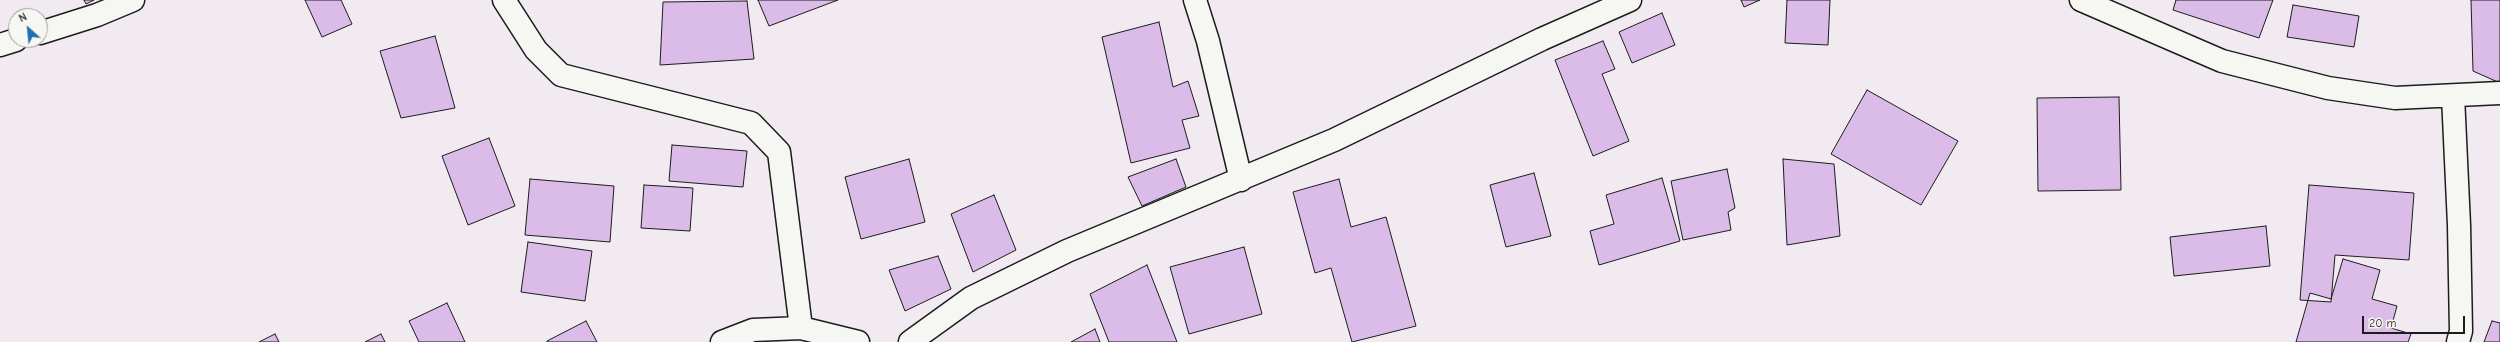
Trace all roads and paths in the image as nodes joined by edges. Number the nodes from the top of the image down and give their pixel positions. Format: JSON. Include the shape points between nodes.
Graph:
{"nodes":[{"id":1,"x":133,"y":0,"type":"edge"},
{"id":2,"x":504,"y":0,"type":"edge"},
{"id":3,"x":1195,"y":0,"type":"edge"},
{"id":4,"x":1630,"y":0,"type":"edge"},
{"id":5,"x":2081,"y":0,"type":"edge"},
{"id":6,"x":48,"y":31,"type":"edge"},
{"id":7,"x":2500,"y":93,"type":"edge"},
{"id":8,"x":2453,"y":96,"type":"junction"},
{"id":9,"x":1241,"y":180,"type":"junction"},
{"id":10,"x":801,"y":328,"type":"junction"},
{"id":11,"x":722,"y":342,"type":"edge"},
{"id":12,"x":858,"y":342,"type":"edge"},
{"id":13,"x":910,"y":342,"type":"edge"},
{"id":14,"x":2458,"y":342,"type":"edge"}],
"edges":[{"from":1,"to":6,"type":"street","via":[[98,16]]},
{"from":2,"to":10,"type":"street","via":[[536,50],[562,75],[751,123],[779,152]]},
{"from":3,"to":9,"type":"street","via":[[1208,41]]},
{"from":4,"to":9,"type":"street","via":[[1534,42],[1334,140]]},
{"from":5,"to":8,"type":"street","via":[[2222,61],[2328,88],[2388,97]]},
{"from":7,"to":8,"type":"street"},
{"from":8,"to":14,"type":"street","via":[[2459,232],[2461,331]]},
{"from":9,"to":13,"type":"street","via":[[1067,251],[978,294]]},
{"from":10,"to":11,"type":"street","via":[[753,330]]},
{"from":10,"to":12,"type":"street"}]}
